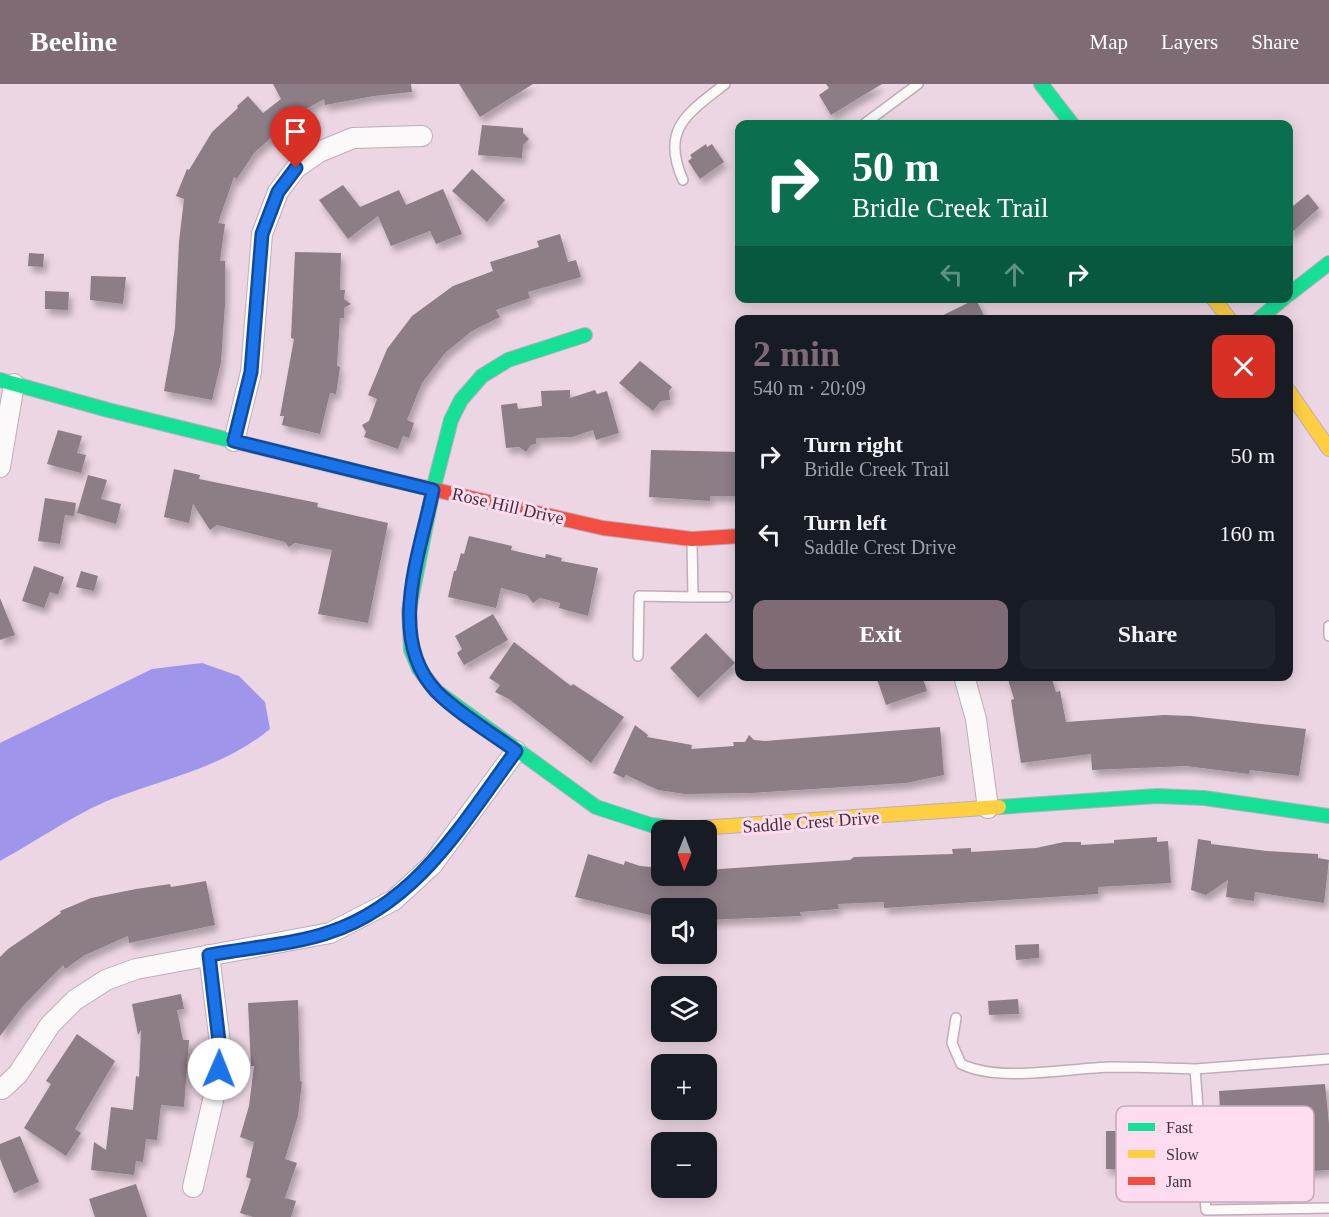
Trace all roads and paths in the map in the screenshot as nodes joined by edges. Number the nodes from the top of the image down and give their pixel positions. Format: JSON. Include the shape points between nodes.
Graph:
{"nodes":[{"id":1,"x":725,"y":84,"type":"edge"},
{"id":2,"x":918,"y":84,"type":"edge"},
{"id":3,"x":1041,"y":84,"type":"edge"},
{"id":4,"x":869,"y":120,"type":"edge"},
{"id":5,"x":1069,"y":120,"type":"edge"},
{"id":6,"x":422,"y":136,"type":"dead end"},
{"id":7,"x":682,"y":180,"type":"dead end"},
{"id":8,"x":1329,"y":262,"type":"edge"},
{"id":9,"x":1293,"y":291,"type":"edge"},
{"id":10,"x":1217,"y":303,"type":"edge"},
{"id":11,"x":1278,"y":303,"type":"edge"},
{"id":12,"x":1226,"y":315,"type":"edge"},
{"id":13,"x":1264,"y":315,"type":"edge"},
{"id":14,"x":585,"y":335,"type":"dead end"},
{"id":15,"x":7,"y":382,"type":"edge"},
{"id":16,"x":1293,"y":397,"type":"edge"},
{"id":17,"x":234,"y":441,"type":"junction"},
{"id":18,"x":1329,"y":449,"type":"edge"},
{"id":19,"x":0,"y":467,"type":"edge"},
{"id":20,"x":433,"y":490,"type":"junction"},
{"id":21,"x":735,"y":536,"type":"edge"},
{"id":22,"x":692,"y":539,"type":"junction"},
{"id":23,"x":693,"y":597,"type":"junction"},
{"id":24,"x":727,"y":597,"type":"dead end"},
{"id":25,"x":1329,"y":626,"type":"edge"},
{"id":26,"x":1329,"y":636,"type":"edge"},
{"id":27,"x":638,"y":656,"type":"dead end"},
{"id":28,"x":965,"y":681,"type":"edge"},
{"id":29,"x":516,"y":751,"type":"junction"},
{"id":30,"x":988,"y":808,"type":"junction"},
{"id":31,"x":1329,"y":816,"type":"edge"},
{"id":32,"x":209,"y":955,"type":"junction"},
{"id":33,"x":956,"y":1018,"type":"dead end"},
{"id":34,"x":1329,"y":1059,"type":"edge"},
{"id":35,"x":1195,"y":1069,"type":"junction"},
{"id":36,"x":2,"y":1089,"type":"dead end"},
{"id":37,"x":1198,"y":1106,"type":"edge"},
{"id":38,"x":193,"y":1187,"type":"dead end"},
{"id":39,"x":1205,"y":1202,"type":"edge"},
{"id":40,"x":1329,"y":1208,"type":"edge"}],
"edges":[{"from":1,"to":7,"type":"lane","via":[[687,114],[673,142]]},
{"from":2,"to":4,"type":"lane"},
{"from":3,"to":5,"type":"street"},
{"from":6,"to":17,"type":"street","via":[[353,138],[319,152],[296,168],[278,192],[262,234],[251,372]]},
{"from":8,"to":9,"type":"street"},
{"from":10,"to":12,"type":"street"},
{"from":11,"to":13,"type":"street"},
{"from":14,"to":20,"type":"street","name":"Saddle Crest Drive","via":[[508,360],[482,376],[461,400],[451,420]]},
{"from":15,"to":17,"type":"street","name":"Rose Hill Drive"},
{"from":15,"to":19,"type":"street"},
{"from":16,"to":18,"type":"street"},
{"from":17,"to":20,"type":"street","name":"Rose Hill Drive"},
{"from":20,"to":22,"type":"street","name":"Rose Hill Drive","via":[[603,528]]},
{"from":20,"to":29,"type":"street","name":"Saddle Crest Drive","via":[[408,610],[411,650],[419,669],[436,691]]},
{"from":21,"to":22,"type":"street","name":"Rose Hill Drive"},
{"from":22,"to":23,"type":"lane"},
{"from":23,"to":24,"type":"lane"},
{"from":23,"to":27,"type":"lane","via":[[639,596]]},
{"from":25,"to":26,"type":"lane"},
{"from":28,"to":30,"type":"street","via":[[976,719]]},
{"from":29,"to":30,"type":"street","name":"Saddle Crest Drive","via":[[596,807],[651,825],[689,830]]},
{"from":29,"to":32,"type":"street","via":[[432,865],[394,900],[330,933]]},
{"from":30,"to":31,"type":"street","name":"Saddle Crest Drive","via":[[1157,796],[1204,798]]},
{"from":32,"to":36,"type":"street","via":[[136,969],[106,980],[75,1000],[50,1025],[18,1074]]},
{"from":32,"to":38,"type":"street","via":[[220,1050],[216,1087]]},
{"from":33,"to":35,"type":"lane","via":[[952,1043],[961,1064],[976,1071]]},
{"from":34,"to":35,"type":"lane"},
{"from":35,"to":37,"type":"lane"},
{"from":39,"to":40,"type":"lane","via":[[1206,1210]]}]}
